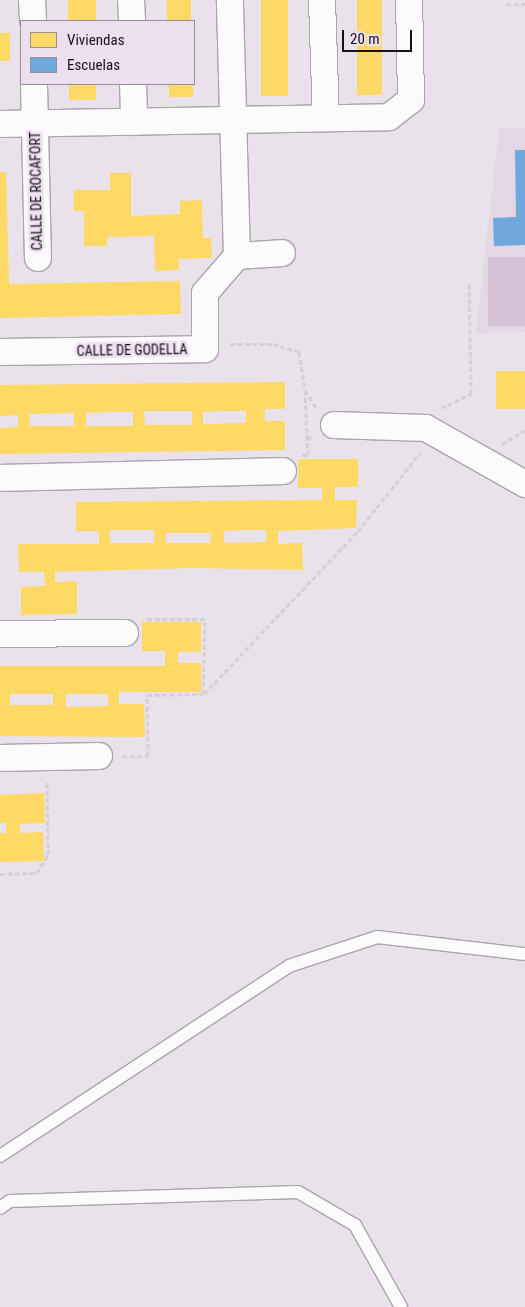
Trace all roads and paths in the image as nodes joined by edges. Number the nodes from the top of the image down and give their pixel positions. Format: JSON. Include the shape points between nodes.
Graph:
{"nodes":[{"id":1,"x":32,"y":0,"type":"edge"},
{"id":2,"x":131,"y":0,"type":"edge"},
{"id":3,"x":230,"y":0,"type":"edge"},
{"id":4,"x":322,"y":0,"type":"edge"},
{"id":5,"x":409,"y":0,"type":"edge"},
{"id":6,"x":506,"y":4,"type":"dead end"},
{"id":7,"x":525,"y":4,"type":"edge"},
{"id":8,"x":32,"y":20,"type":"edge"},
{"id":9,"x":132,"y":20,"type":"edge"},
{"id":10,"x":34,"y":85,"type":"edge"},
{"id":11,"x":133,"y":85,"type":"edge"},
{"id":12,"x":326,"y":118,"type":"junction"},
{"id":13,"x":232,"y":120,"type":"junction"},
{"id":14,"x":134,"y":122,"type":"junction"},
{"id":15,"x":0,"y":124,"type":"edge"},
{"id":16,"x":35,"y":124,"type":"junction"},
{"id":17,"x":282,"y":253,"type":"dead end"},
{"id":18,"x":237,"y":256,"type":"junction"},
{"id":19,"x":38,"y":258,"type":"dead end"},
{"id":20,"x":469,"y":284,"type":"dead end"},
{"id":21,"x":205,"y":344,"type":"junction"},
{"id":22,"x":0,"y":352,"type":"edge"},
{"id":23,"x":305,"y":390,"type":"junction"},
{"id":24,"x":439,"y":409,"type":"dead end"},
{"id":25,"x":334,"y":425,"type":"junction"},
{"id":26,"x":307,"y":440,"type":"junction"},
{"id":27,"x":421,"y":451,"type":"dead end"},
{"id":28,"x":283,"y":472,"type":"joint"},
{"id":29,"x":0,"y":478,"type":"edge"},
{"id":30,"x":525,"y":484,"type":"edge"},
{"id":31,"x":125,"y":633,"type":"joint"},
{"id":32,"x":0,"y":634,"type":"edge"},
{"id":33,"x":204,"y":694,"type":"junction"},
{"id":34,"x":99,"y":756,"type":"joint"},
{"id":35,"x":47,"y":757,"type":"junction"},
{"id":36,"x":0,"y":758,"type":"edge"},
{"id":37,"x":0,"y":874,"type":"edge"},
{"id":38,"x":525,"y":954,"type":"edge"},
{"id":39,"x":0,"y":1156,"type":"edge"},
{"id":40,"x":0,"y":1208,"type":"edge"},
{"id":41,"x":400,"y":1307,"type":"edge"}],
"edges":[{"from":1,"to":8,"type":"street"},
{"from":2,"to":9,"type":"street"},
{"from":3,"to":13,"type":"street"},
{"from":4,"to":12,"type":"street"},
{"from":5,"to":12,"type":"street","name":"CALLE DE ROCAFORT","via":[[412,100],[389,117]]},
{"from":6,"to":7,"type":"path"},
{"from":10,"to":16,"type":"street"},
{"from":11,"to":14,"type":"street"},
{"from":12,"to":13,"type":"street","name":"CALLE DE ROCAFORT"},
{"from":13,"to":14,"type":"street","name":"CALLE DE ROCAFORT"},
{"from":13,"to":18,"type":"street"},
{"from":14,"to":16,"type":"street","name":"CALLE DE ROCAFORT"},
{"from":15,"to":16,"type":"street","name":"CALLE DE ROCAFORT"},
{"from":16,"to":19,"type":"street","name":"CALLE DE ROCAFORT"},
{"from":17,"to":18,"type":"street"},
{"from":18,"to":21,"type":"street","name":"CALLE DE GODELLA","via":[[205,293]]},
{"from":20,"to":24,"type":"path","via":[[471,394]]},
{"from":21,"to":22,"type":"street","name":"CALLE DE GODELLA","via":[[205,349]]},
{"from":21,"to":23,"type":"path","via":[[273,344],[299,352]]},
{"from":23,"to":25,"type":"path","via":[[314,406]]},
{"from":23,"to":26,"type":"path"},
{"from":25,"to":26,"type":"path"},
{"from":25,"to":30,"type":"street","via":[[426,428]]},
{"from":26,"to":28,"type":"path","via":[[308,455],[296,456]]},
{"from":27,"to":33,"type":"path","via":[[358,531]]},
{"from":28,"to":29,"type":"street"},
{"from":31,"to":32,"type":"street"},
{"from":31,"to":33,"type":"path","via":[[134,619],[205,619]]},
{"from":33,"to":34,"type":"path","via":[[147,695],[148,756]]},
{"from":34,"to":35,"type":"street"},
{"from":35,"to":36,"type":"street"},
{"from":35,"to":37,"type":"path","via":[[48,855],[37,873]]},
{"from":38,"to":39,"type":"lane","via":[[377,937],[289,966]]},
{"from":40,"to":41,"type":"lane","via":[[10,1201],[298,1192],[355,1225]]}]}
